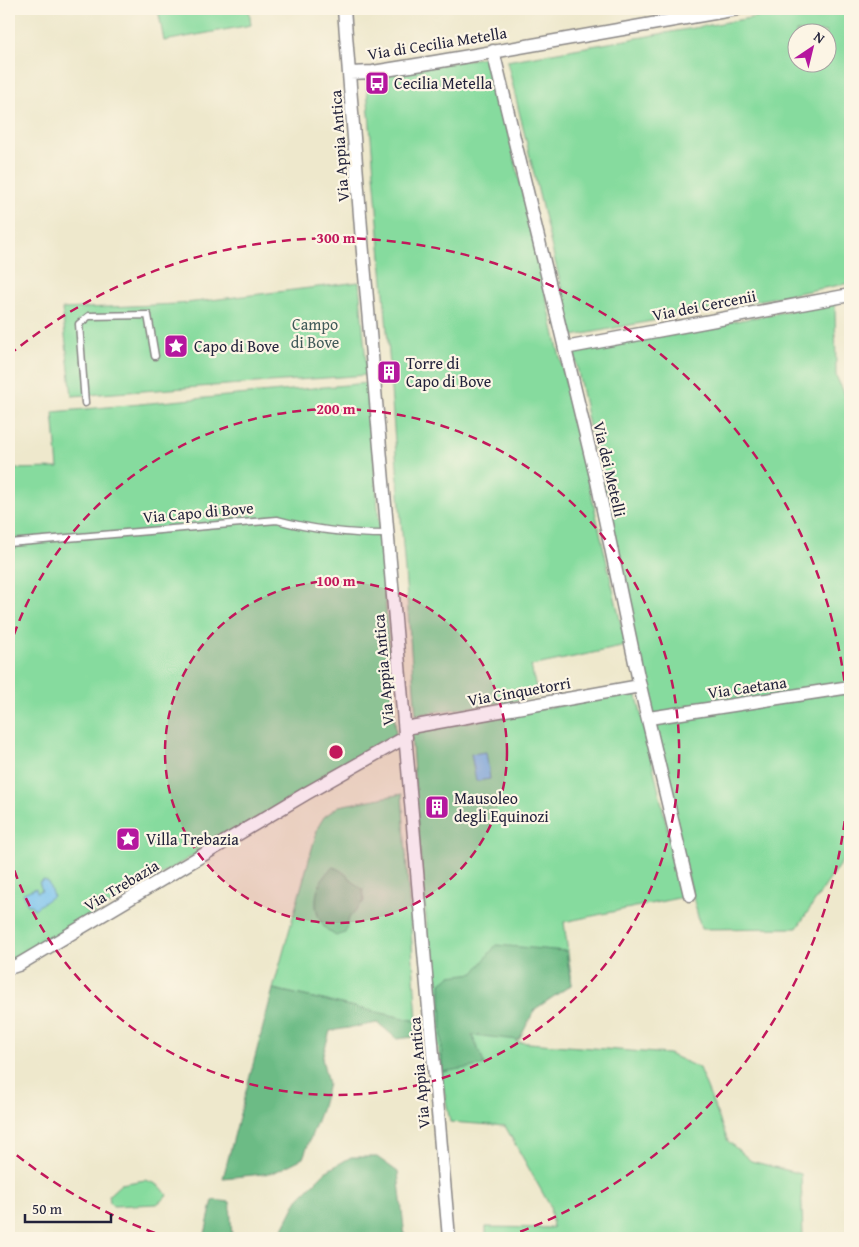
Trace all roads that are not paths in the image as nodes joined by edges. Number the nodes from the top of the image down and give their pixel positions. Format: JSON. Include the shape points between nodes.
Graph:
{"nodes":[{"id":1,"x":344,"y":9,"type":"edge"},
{"id":2,"x":737,"y":9,"type":"edge"},
{"id":3,"x":493,"y":51,"type":"junction"},
{"id":4,"x":350,"y":73,"type":"junction"},
{"id":5,"x":850,"y":295,"type":"edge"},
{"id":6,"x":564,"y":348,"type":"junction"},
{"id":7,"x":155,"y":356,"type":"dead end"},
{"id":8,"x":85,"y":403,"type":"dead end"},
{"id":9,"x":388,"y":534,"type":"junction"},
{"id":10,"x":9,"y":543,"type":"edge"},
{"id":11,"x":640,"y":686,"type":"junction"},
{"id":12,"x":850,"y":687,"type":"edge"},
{"id":13,"x":648,"y":718,"type":"junction"},
{"id":14,"x":405,"y":733,"type":"junction"},
{"id":15,"x":690,"y":895,"type":"dead end"},
{"id":16,"x":9,"y":968,"type":"edge"},
{"id":17,"x":450,"y":1238,"type":"edge"}],
"edges":[{"from":1,"to":4,"type":"street","name":"Via Appia Antica"},
{"from":2,"to":3,"type":"street","name":"Via di Cecilia Metella"},
{"from":3,"to":4,"type":"street","name":"Via di Cecilia Metella","via":[[388,70]]},
{"from":3,"to":6,"type":"street","name":"Via dei Metelli"},
{"from":4,"to":9,"type":"street","name":"Via Appia Antica"},
{"from":5,"to":6,"type":"street","name":"Via dei Cercenii"},
{"from":6,"to":11,"type":"street","name":"Via dei Metelli","via":[[597,481]]},
{"from":7,"to":8,"type":"lane","via":[[148,315],[89,316],[79,324]]},
{"from":9,"to":10,"type":"lane","name":"Via Capo di Bove","via":[[339,532],[277,520]]},
{"from":9,"to":14,"type":"street","name":"Via Appia Antica"},
{"from":11,"to":13,"type":"street","name":"Via dei Metelli"},
{"from":11,"to":14,"type":"street","name":"Via Cinquetorri"},
{"from":12,"to":13,"type":"street","name":"Via Caetana"},
{"from":13,"to":15,"type":"street","name":"Via dei Metelli"},
{"from":14,"to":16,"type":"street","name":"Via Trebazia"},
{"from":14,"to":17,"type":"street","name":"Via Appia Antica"}]}
